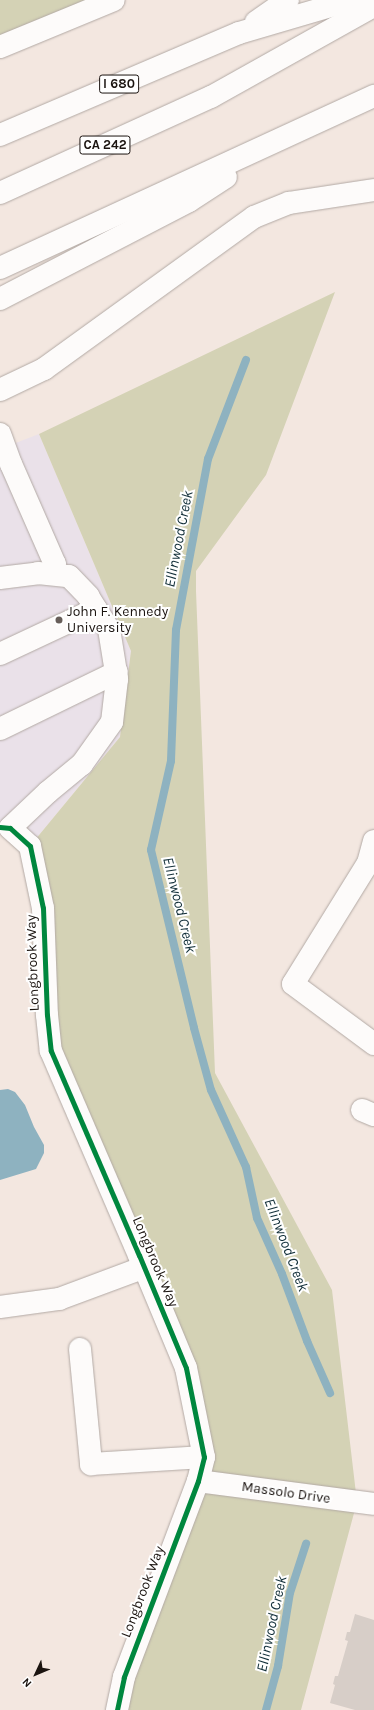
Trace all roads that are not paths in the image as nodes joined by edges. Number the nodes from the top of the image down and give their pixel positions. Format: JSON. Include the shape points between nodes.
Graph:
{"nodes":[{"id":1,"x":114,"y":0,"type":"edge"},
{"id":2,"x":288,"y":0,"type":"edge"},
{"id":3,"x":351,"y":0,"type":"edge"},
{"id":4,"x":374,"y":6,"type":"edge"},
{"id":5,"x":238,"y":33,"type":"junction"},
{"id":6,"x":0,"y":47,"type":"edge"},
{"id":7,"x":374,"y":96,"type":"edge"},
{"id":8,"x":293,"y":134,"type":"junction"},
{"id":9,"x":0,"y":135,"type":"edge"},
{"id":10,"x":374,"y":190,"type":"edge"},
{"id":11,"x":0,"y":193,"type":"edge"},
{"id":12,"x":0,"y":268,"type":"edge"},
{"id":13,"x":0,"y":299,"type":"edge"},
{"id":14,"x":0,"y":390,"type":"edge"},
{"id":15,"x":0,"y":434,"type":"edge"},
{"id":16,"x":52,"y":574,"type":"junction"},
{"id":17,"x":0,"y":578,"type":"edge"},
{"id":18,"x":96,"y":609,"type":"junction"},
{"id":19,"x":0,"y":654,"type":"edge"},
{"id":20,"x":116,"y":672,"type":"junction"},
{"id":21,"x":0,"y":729,"type":"edge"},
{"id":22,"x":5,"y":828,"type":"edge"},
{"id":23,"x":374,"y":841,"type":"edge"},
{"id":24,"x":374,"y":1044,"type":"edge"},
{"id":25,"x":145,"y":1267,"type":"junction"},
{"id":26,"x":0,"y":1307,"type":"edge"},
{"id":27,"x":80,"y":1349,"type":"dead end"},
{"id":28,"x":204,"y":1457,"type":"junction"},
{"id":29,"x":198,"y":1481,"type":"junction"},
{"id":30,"x":374,"y":1504,"type":"edge"},
{"id":31,"x":117,"y":1710,"type":"edge"}],
"edges":[{"from":1,"to":6,"type":"main road"},
{"from":2,"to":5,"type":"main road","number":"I 680"},
{"from":3,"to":5,"type":"main road","number":"I 680"},
{"from":4,"to":11,"type":"main road","number":"CA 242","via":[[210,97]]},
{"from":5,"to":9,"type":"main road","number":"I 680"},
{"from":7,"to":8,"type":"main road"},
{"from":8,"to":12,"type":"main road"},
{"from":8,"to":13,"type":"main road","via":[[189,201]]},
{"from":10,"to":14,"type":"main road","via":[[289,203],[254,217],[44,369]]},
{"from":15,"to":16,"type":"main road","via":[[55,564]]},
{"from":16,"to":17,"type":"main road","via":[[38,573]]},
{"from":16,"to":18,"type":"main road","via":[[69,576],[88,596]]},
{"from":18,"to":19,"type":"main road"},
{"from":18,"to":20,"type":"main road","via":[[109,629]]},
{"from":20,"to":21,"type":"main road"},
{"from":20,"to":22,"type":"main road","via":[[112,722],[82,764]]},
{"from":22,"to":25,"type":"main road","name":"Longbrook Way","via":[[30,846],[43,908],[51,1051]]},
{"from":23,"to":24,"type":"main road","via":[[368,863],[293,984]]},
{"from":25,"to":26,"type":"main road","via":[[59,1299]]},
{"from":25,"to":28,"type":"main road","name":"Longbrook Way","via":[[186,1368]]},
{"from":27,"to":28,"type":"main road","via":[[91,1464]]},
{"from":28,"to":29,"type":"main road","name":"Longbrook Way"},
{"from":29,"to":30,"type":"main road","name":"Massolo Drive"},
{"from":29,"to":31,"type":"main road","name":"Longbrook Way","via":[[124,1677]]}]}
